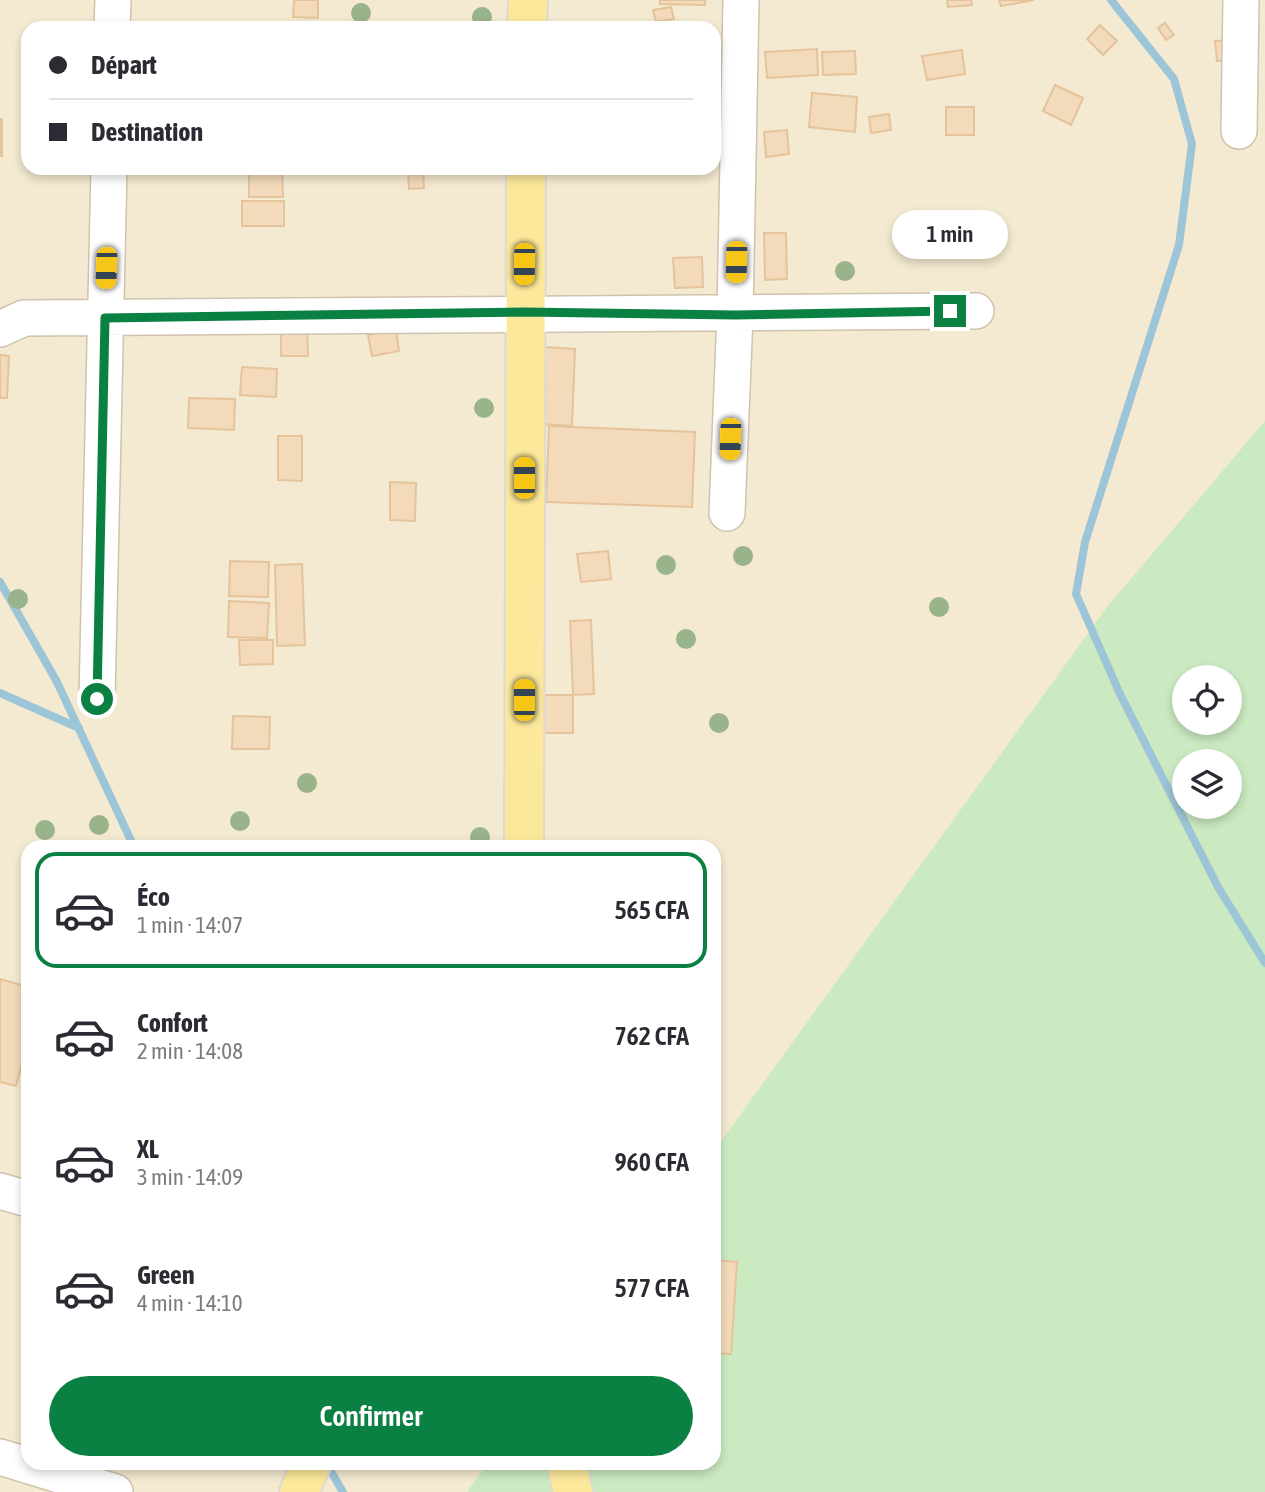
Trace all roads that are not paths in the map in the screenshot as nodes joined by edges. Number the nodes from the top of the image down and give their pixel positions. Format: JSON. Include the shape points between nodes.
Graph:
{"nodes":[{"id":1,"x":113,"y":0,"type":"edge"},
{"id":2,"x":528,"y":0,"type":"edge"},
{"id":3,"x":741,"y":0,"type":"edge"},
{"id":4,"x":1241,"y":0,"type":"edge"},
{"id":5,"x":112,"y":21,"type":"edge"},
{"id":6,"x":527,"y":21,"type":"edge"},
{"id":7,"x":1239,"y":131,"type":"dead end"},
{"id":8,"x":109,"y":175,"type":"edge"},
{"id":9,"x":526,"y":175,"type":"edge"},
{"id":10,"x":976,"y":311,"type":"dead end"},
{"id":11,"x":524,"y":312,"type":"junction"},
{"id":12,"x":735,"y":315,"type":"junction"},
{"id":13,"x":105,"y":318,"type":"junction"},
{"id":14,"x":0,"y":329,"type":"edge"},
{"id":15,"x":727,"y":513,"type":"dead end"},
{"id":16,"x":97,"y":699,"type":"dead end"},
{"id":17,"x":523,"y":840,"type":"edge"},
{"id":18,"x":0,"y":1191,"type":"edge"},
{"id":19,"x":21,"y":1197,"type":"edge"},
{"id":20,"x":0,"y":1457,"type":"edge"},
{"id":21,"x":21,"y":1463,"type":"edge"},
{"id":22,"x":43,"y":1470,"type":"edge"},
{"id":23,"x":568,"y":1470,"type":"edge"},
{"id":24,"x":115,"y":1492,"type":"edge"},
{"id":25,"x":573,"y":1492,"type":"edge"}],
"edges":[{"from":1,"to":5,"type":"street"},
{"from":2,"to":6,"type":"main road"},
{"from":3,"to":12,"type":"street"},
{"from":4,"to":7,"type":"street"},
{"from":8,"to":13,"type":"street"},
{"from":9,"to":11,"type":"main road"},
{"from":10,"to":12,"type":"street"},
{"from":11,"to":12,"type":"street"},
{"from":11,"to":13,"type":"street"},
{"from":11,"to":17,"type":"main road"},
{"from":12,"to":15,"type":"street"},
{"from":13,"to":14,"type":"street","via":[[24,318]]},
{"from":13,"to":16,"type":"street"},
{"from":18,"to":19,"type":"street"},
{"from":20,"to":21,"type":"street"},
{"from":22,"to":24,"type":"street"},
{"from":23,"to":25,"type":"main road"}]}
